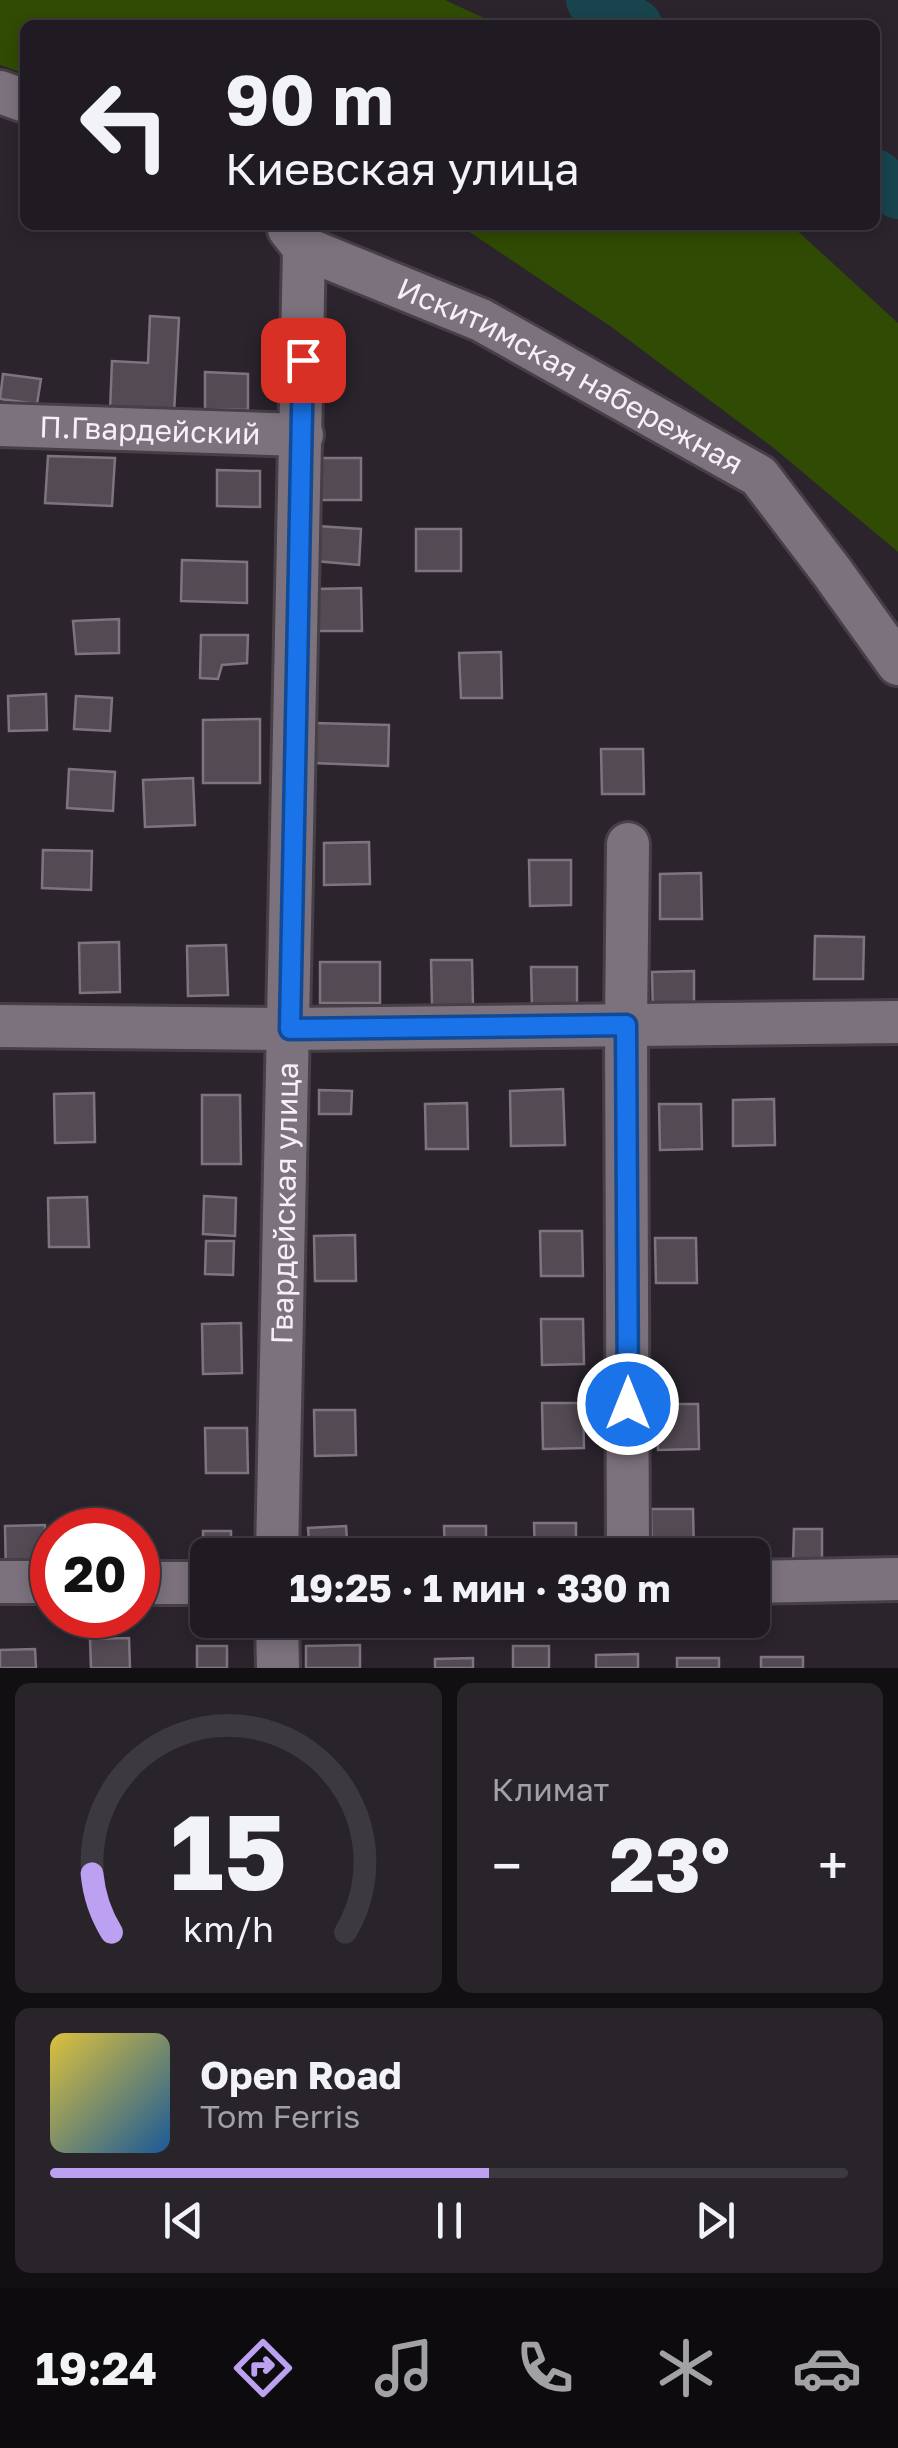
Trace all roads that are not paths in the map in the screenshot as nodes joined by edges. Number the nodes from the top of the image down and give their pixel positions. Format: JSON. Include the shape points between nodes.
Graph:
{"nodes":[{"id":1,"x":295,"y":237,"type":"edge"},
{"id":2,"x":0,"y":425,"type":"edge"},
{"id":3,"x":302,"y":436,"type":"junction"},
{"id":4,"x":898,"y":664,"type":"edge"},
{"id":5,"x":628,"y":844,"type":"dead end"},
{"id":6,"x":898,"y":1022,"type":"edge"},
{"id":7,"x":626,"y":1025,"type":"junction"},
{"id":8,"x":0,"y":1026,"type":"edge"},
{"id":9,"x":290,"y":1029,"type":"junction"},
{"id":10,"x":278,"y":1538,"type":"edge"},
{"id":11,"x":628,"y":1538,"type":"edge"},
{"id":12,"x":898,"y":1579,"type":"edge"},
{"id":13,"x":0,"y":1582,"type":"edge"},
{"id":14,"x":30,"y":1582,"type":"edge"},
{"id":15,"x":770,"y":1582,"type":"edge"},
{"id":16,"x":160,"y":1583,"type":"edge"},
{"id":17,"x":190,"y":1583,"type":"edge"},
{"id":18,"x":277,"y":1638,"type":"edge"},
{"id":19,"x":278,"y":1668,"type":"edge"}],
"edges":[{"from":1,"to":3,"type":"lane","name":"Гвардейская улица"},
{"from":1,"to":4,"type":"lane","name":"Искитимская набережная","via":[[481,320],[759,476]]},
{"from":2,"to":3,"type":"lane","name":"П.Гвардейский"},
{"from":3,"to":9,"type":"lane","name":"Гвардейская улица"},
{"from":5,"to":7,"type":"lane"},
{"from":6,"to":7,"type":"lane"},
{"from":7,"to":9,"type":"lane"},
{"from":7,"to":11,"type":"lane"},
{"from":8,"to":9,"type":"lane"},
{"from":9,"to":10,"type":"lane","name":"Гвардейская улица"},
{"from":12,"to":15,"type":"lane"},
{"from":13,"to":14,"type":"lane"},
{"from":16,"to":17,"type":"lane"},
{"from":18,"to":19,"type":"lane"}]}
